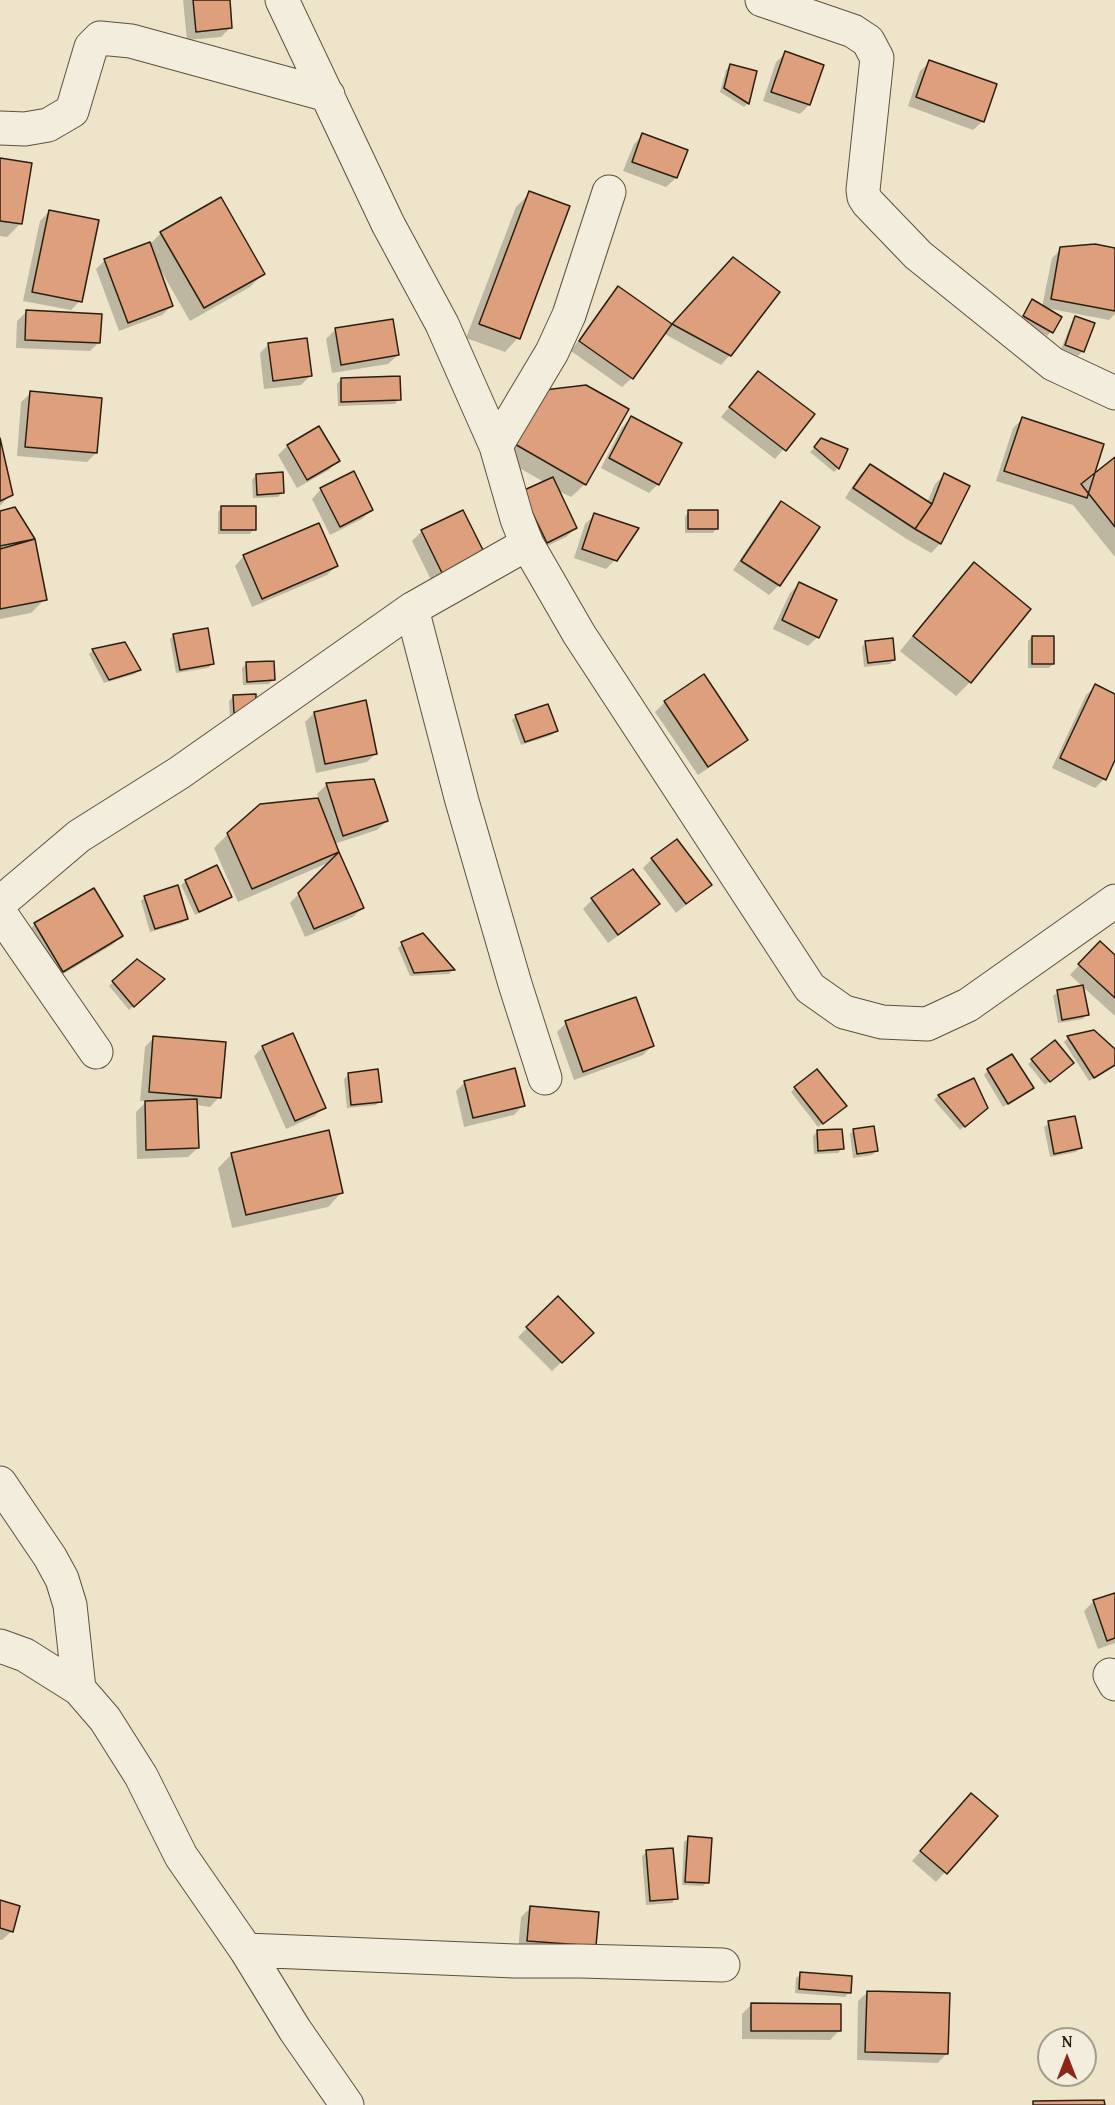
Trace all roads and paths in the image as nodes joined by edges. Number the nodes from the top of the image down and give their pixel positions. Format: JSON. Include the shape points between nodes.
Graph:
{"nodes":[{"id":1,"x":282,"y":0,"type":"edge"},
{"id":2,"x":762,"y":0,"type":"edge"},
{"id":3,"x":328,"y":95,"type":"junction"},
{"id":4,"x":0,"y":128,"type":"edge"},
{"id":5,"x":609,"y":192,"type":"dead end"},
{"id":6,"x":1115,"y":393,"type":"edge"},
{"id":7,"x":496,"y":446,"type":"junction"},
{"id":8,"x":527,"y":544,"type":"junction"},
{"id":9,"x":412,"y":609,"type":"junction"},
{"id":10,"x":1115,"y":901,"type":"edge"},
{"id":11,"x":0,"y":903,"type":"edge"},
{"id":12,"x":0,"y":913,"type":"edge"},
{"id":13,"x":96,"y":1052,"type":"dead end"},
{"id":14,"x":546,"y":1078,"type":"dead end"},
{"id":15,"x":0,"y":1483,"type":"edge"},
{"id":16,"x":0,"y":1646,"type":"edge"},
{"id":17,"x":79,"y":1689,"type":"junction"},
{"id":18,"x":246,"y":1950,"type":"junction"},
{"id":19,"x":723,"y":1965,"type":"dead end"},
{"id":20,"x":347,"y":2105,"type":"edge"}],
"edges":[{"from":1,"to":3,"type":"street"},
{"from":2,"to":6,"type":"street","via":[[853,31],[868,41],[877,58],[864,190],[868,203],[918,255],[1053,364]]},
{"from":3,"to":4,"type":"street","via":[[131,41],[100,38],[91,47],[72,111],[48,125]]},
{"from":3,"to":7,"type":"street","via":[[388,224],[442,324]]},
{"from":5,"to":7,"type":"street","via":[[569,315],[552,352]]},
{"from":7,"to":8,"type":"street"},
{"from":8,"to":9,"type":"street"},
{"from":8,"to":10,"type":"street","via":[[579,634],[810,988],[844,1012],[882,1022],[927,1024],[968,1005]]},
{"from":9,"to":11,"type":"street","via":[[179,773],[79,836]]},
{"from":9,"to":14,"type":"street","via":[[462,801]]},
{"from":12,"to":13,"type":"street"},
{"from":15,"to":17,"type":"street","via":[[63,1579],[70,1605]]},
{"from":16,"to":17,"type":"street","via":[[25,1655]]},
{"from":17,"to":18,"type":"street","via":[[105,1719],[141,1776],[181,1856]]},
{"from":18,"to":19,"type":"street"},
{"from":18,"to":20,"type":"street"}]}
